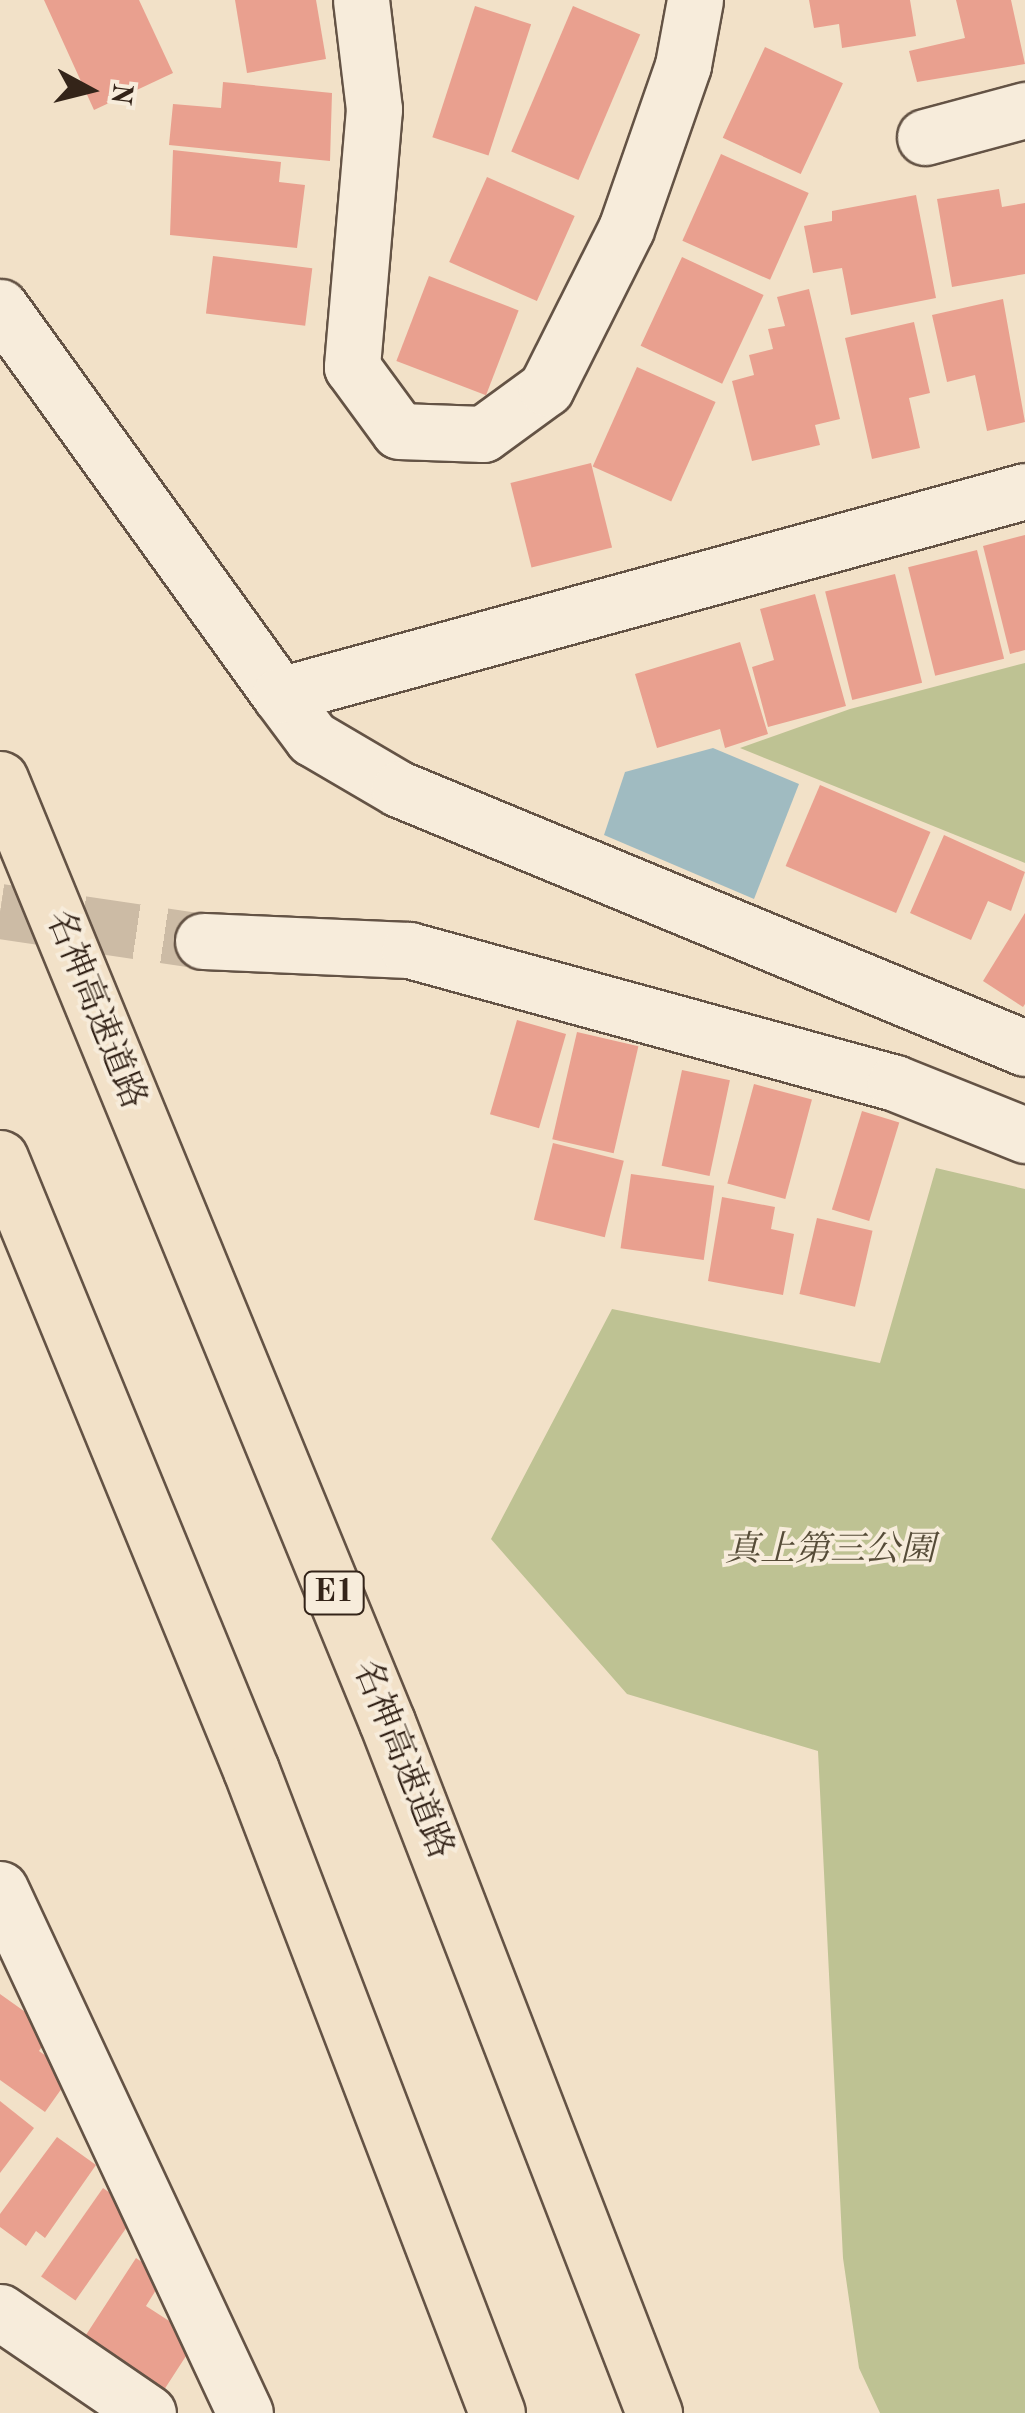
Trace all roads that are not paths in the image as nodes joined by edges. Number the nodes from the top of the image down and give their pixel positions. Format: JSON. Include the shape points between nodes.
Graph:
{"nodes":[{"id":1,"x":361,"y":0,"type":"edge"},
{"id":2,"x":695,"y":0,"type":"edge"},
{"id":3,"x":1025,"y":110,"type":"edge"},
{"id":4,"x":926,"y":137,"type":"dead end"},
{"id":5,"x":0,"y":306,"type":"edge"},
{"id":6,"x":1025,"y":490,"type":"edge"},
{"id":7,"x":280,"y":696,"type":"junction"},
{"id":8,"x":0,"y":779,"type":"edge"},
{"id":9,"x":203,"y":941,"type":"tunnel mouth"},
{"id":10,"x":1025,"y":1048,"type":"edge"},
{"id":11,"x":1025,"y":1135,"type":"edge"},
{"id":12,"x":0,"y":1158,"type":"edge"},
{"id":13,"x":0,"y":1889,"type":"edge"},
{"id":14,"x":0,"y":2312,"type":"edge"},
{"id":15,"x":148,"y":2413,"type":"edge"},
{"id":16,"x":245,"y":2413,"type":"edge"},
{"id":17,"x":497,"y":2413,"type":"edge"},
{"id":18,"x":654,"y":2413,"type":"edge"}],
"edges":[{"from":1,"to":2,"type":"street","via":[[374,110],[352,367],[400,432],[483,434],[546,388],[626,228],[683,65]]},
{"from":3,"to":4,"type":"street"},
{"from":5,"to":7,"type":"street"},
{"from":6,"to":7,"type":"street"},
{"from":7,"to":10,"type":"street","via":[[312,738],[399,789]]},
{"from":8,"to":18,"type":"highway","name":"名神高速道路","number":"E1","via":[[387,1722]]},
{"from":9,"to":11,"type":"street","via":[[409,950],[895,1083]]},
{"from":12,"to":17,"type":"highway","via":[[251,1770]]},
{"from":13,"to":16,"type":"street"},
{"from":14,"to":15,"type":"street"}]}
